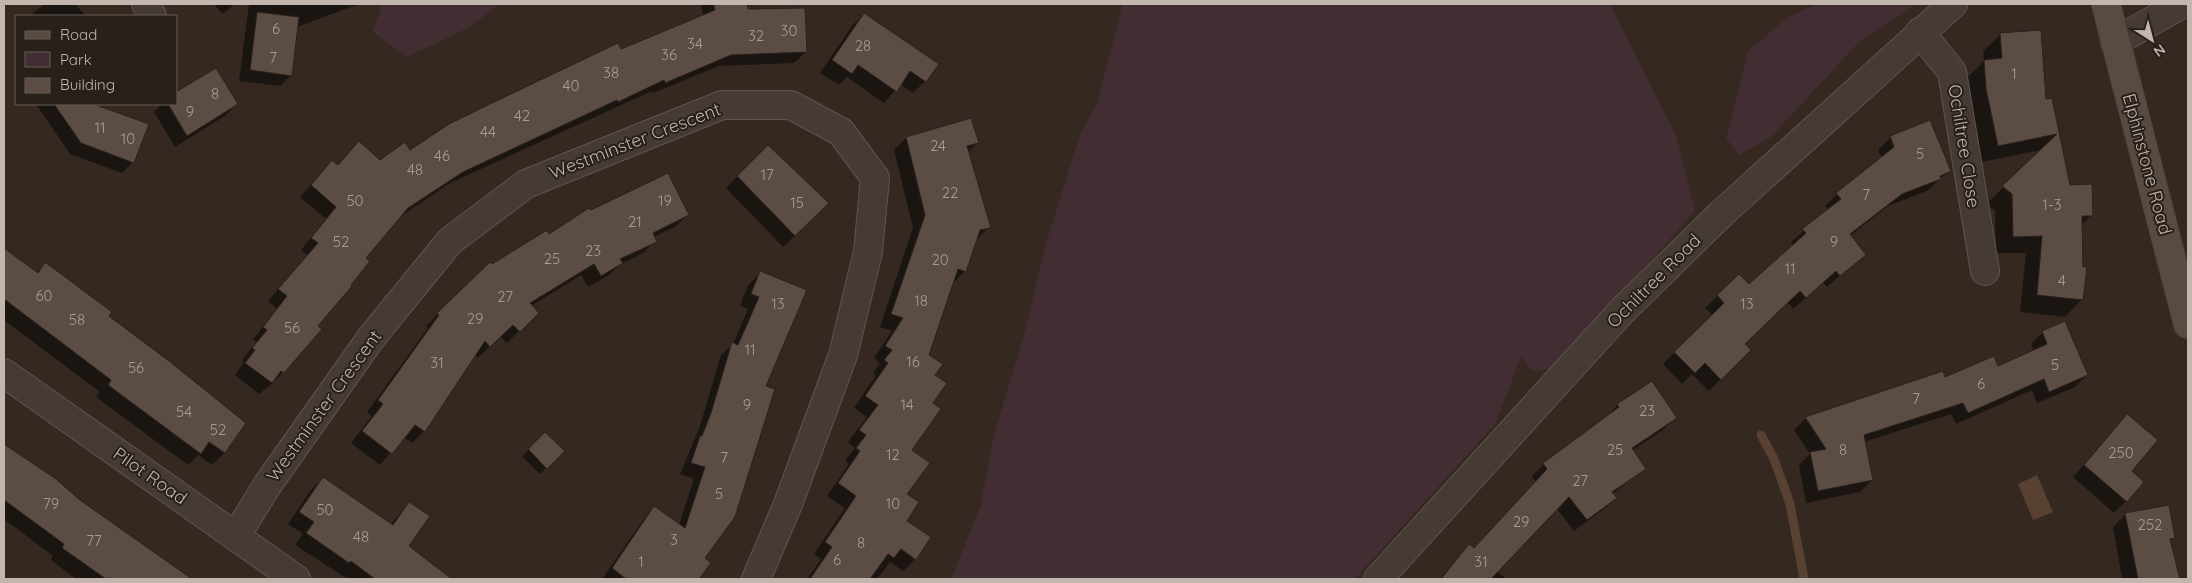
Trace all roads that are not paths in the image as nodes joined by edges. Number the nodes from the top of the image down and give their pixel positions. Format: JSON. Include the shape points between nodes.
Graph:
{"nodes":[{"id":1,"x":1952,"y":4,"type":"edge"},
{"id":2,"x":2106,"y":4,"type":"edge"},
{"id":3,"x":2182,"y":4,"type":"edge"},
{"id":4,"x":1920,"y":32,"type":"junction"},
{"id":5,"x":2115,"y":42,"type":"junction"},
{"id":6,"x":1985,"y":270,"type":"dead end"},
{"id":7,"x":2188,"y":324,"type":"edge"},
{"id":8,"x":4,"y":373,"type":"edge"},
{"id":9,"x":236,"y":536,"type":"junction"},
{"id":10,"x":296,"y":579,"type":"edge"},
{"id":11,"x":756,"y":579,"type":"edge"},
{"id":12,"x":1378,"y":579,"type":"edge"}],
"edges":[{"from":1,"to":4,"type":"street","name":"Ochiltree Road"},
{"from":2,"to":5,"type":"street","name":"Elphinstone Road"},
{"from":3,"to":5,"type":"street"},
{"from":4,"to":6,"type":"street","name":"Ochiltree Close","via":[[1952,72]]},
{"from":4,"to":12,"type":"street","name":"Ochiltree Road","via":[[1721,214],[1622,311]]},
{"from":5,"to":7,"type":"street","name":"Elphinstone Road"},
{"from":8,"to":9,"type":"street","name":"Pilot Road"},
{"from":9,"to":10,"type":"street","name":"Pilot Road"},
{"from":9,"to":11,"type":"street","name":"Westminster Crescent","via":[[268,484],[371,338],[450,241],[526,184],[722,105],[791,105],[841,132],[875,178],[868,252],[843,355],[788,504]]}]}
